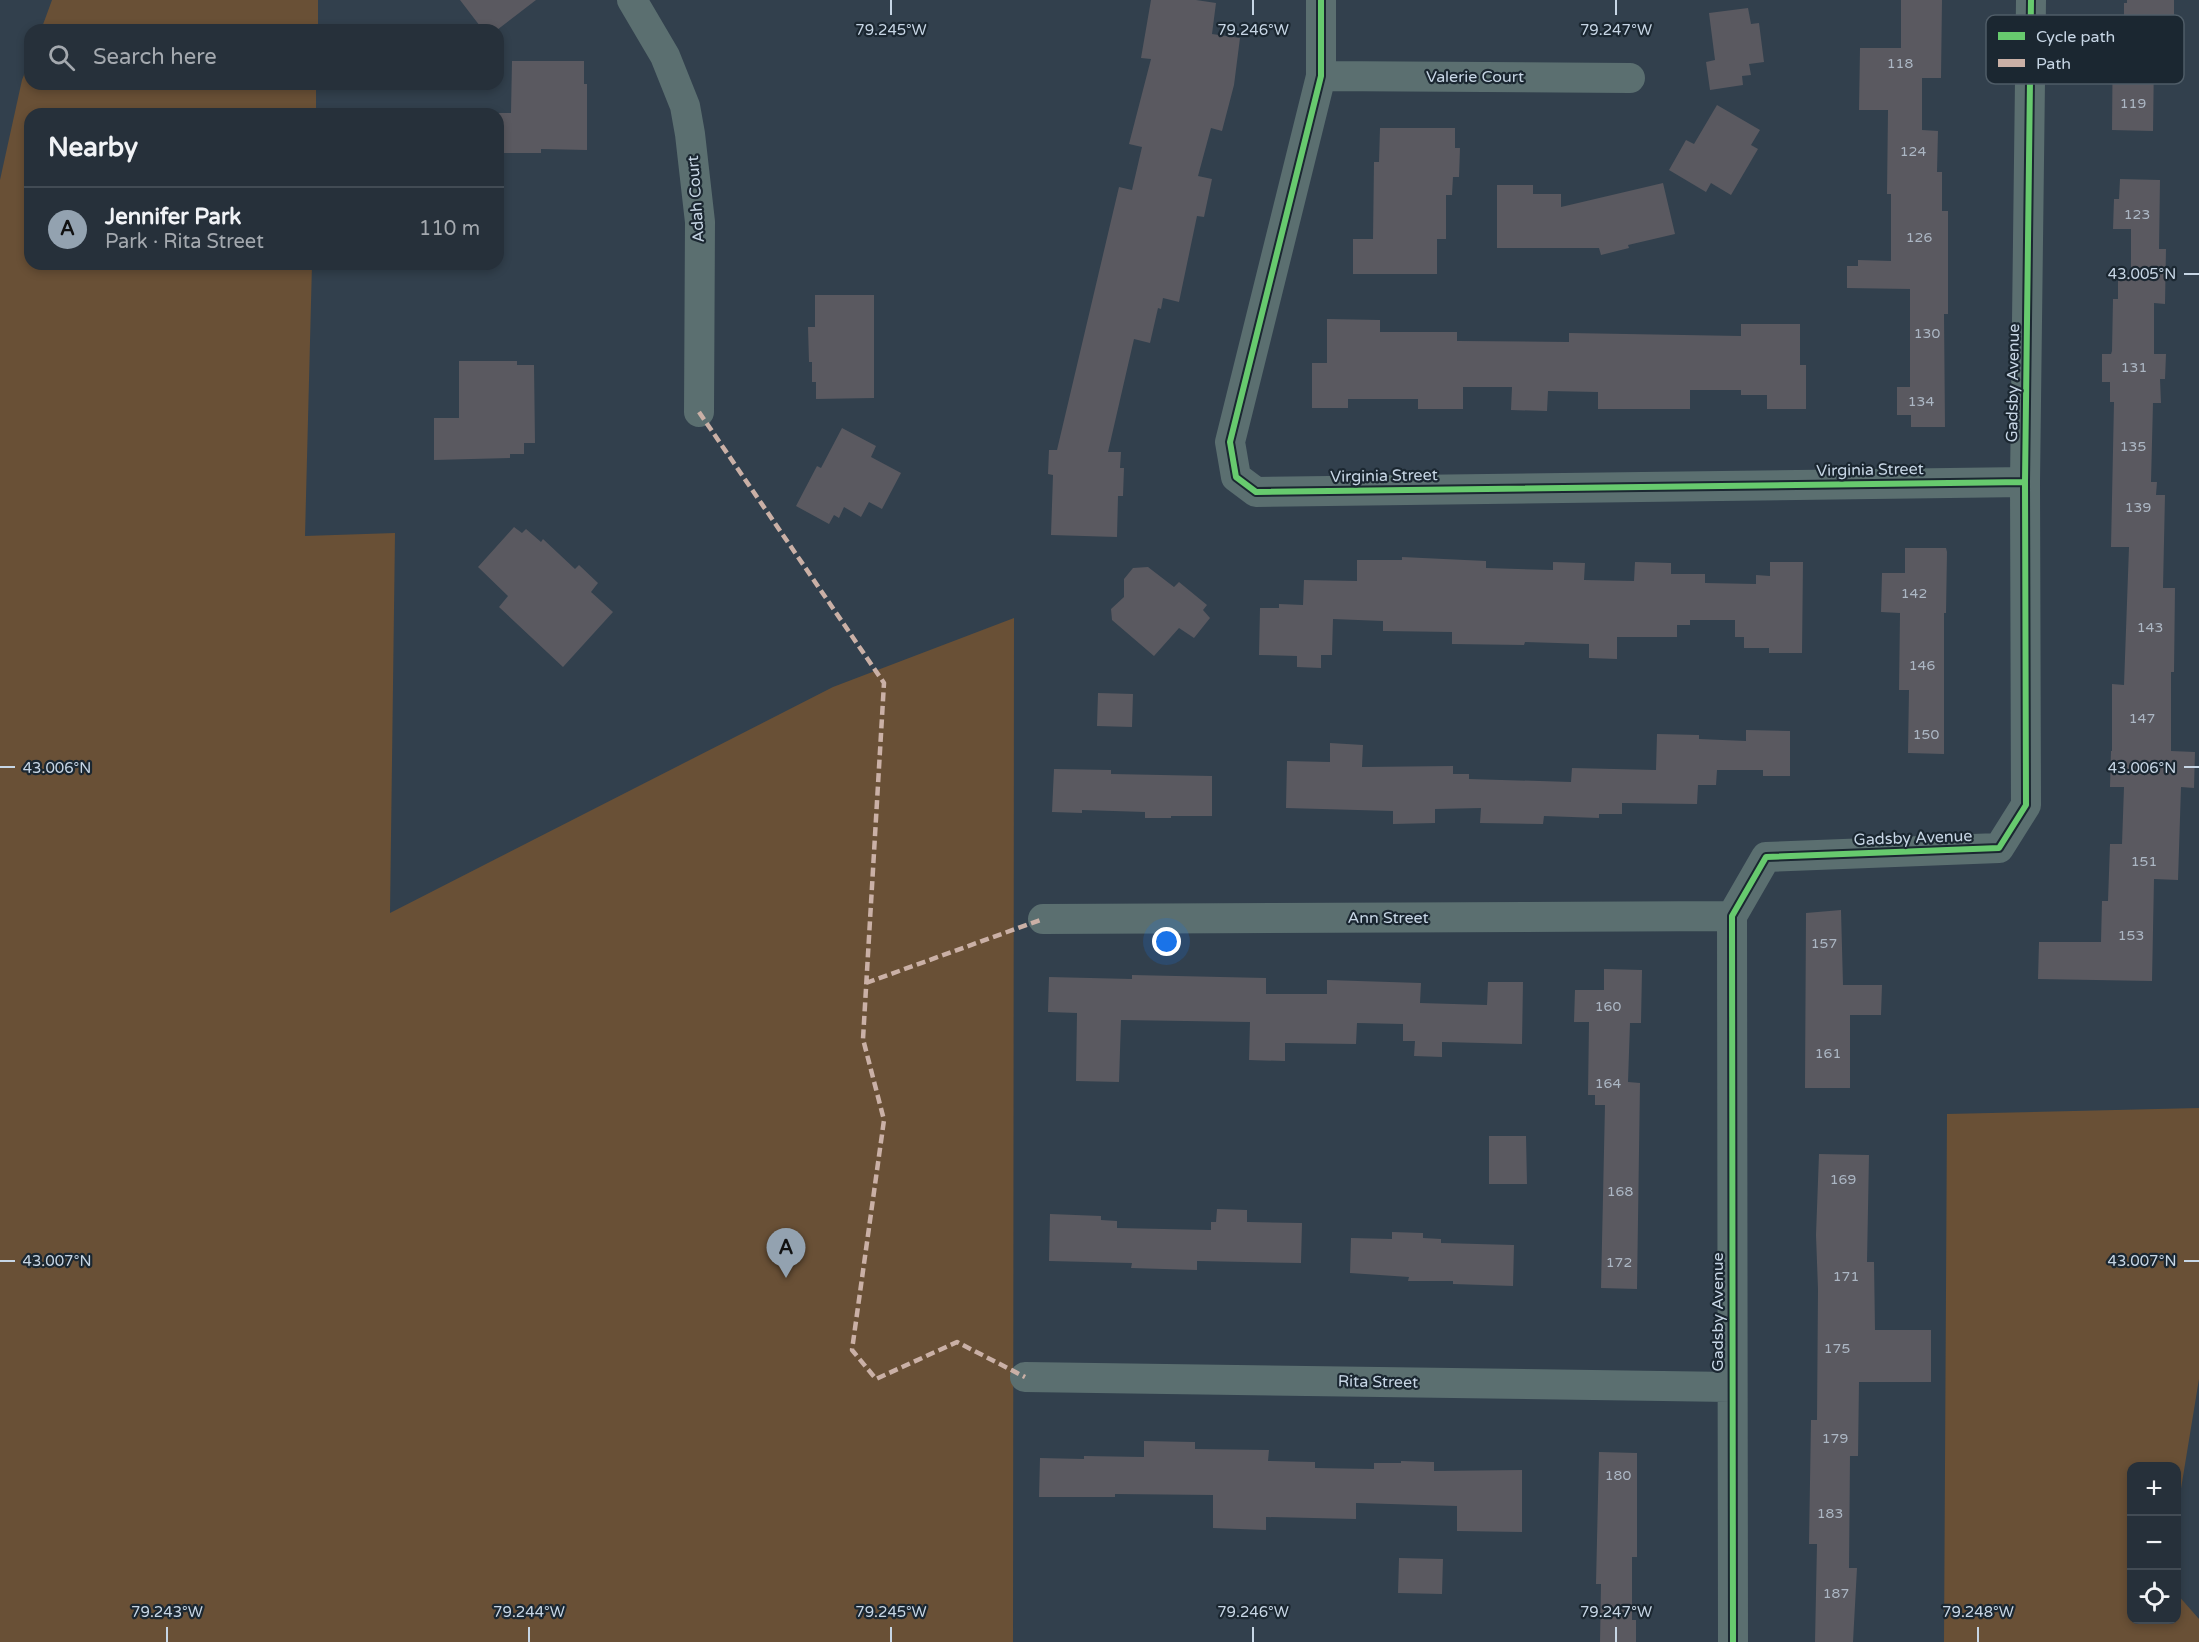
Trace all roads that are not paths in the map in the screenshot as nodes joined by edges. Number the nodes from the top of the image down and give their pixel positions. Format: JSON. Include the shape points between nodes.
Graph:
{"nodes":[{"id":1,"x":632,"y":0,"type":"edge"},
{"id":2,"x":1322,"y":0,"type":"edge"},
{"id":3,"x":2031,"y":0,"type":"edge"},
{"id":4,"x":2031,"y":15,"type":"edge"},
{"id":5,"x":1320,"y":76,"type":"junction"},
{"id":6,"x":1630,"y":78,"type":"dead end"},
{"id":7,"x":2030,"y":84,"type":"edge"},
{"id":8,"x":699,"y":412,"type":"dead end"},
{"id":9,"x":2025,"y":482,"type":"junction"},
{"id":10,"x":1732,"y":916,"type":"junction"},
{"id":11,"x":1043,"y":920,"type":"dead end"},
{"id":12,"x":1024,"y":1377,"type":"dead end"},
{"id":13,"x":1731,"y":1387,"type":"junction"},
{"id":14,"x":1733,"y":1642,"type":"edge"}],
"edges":[{"from":1,"to":8,"type":"street","name":"Adah Court","via":[[665,56],[685,106],[690,134],[700,222]]},
{"from":2,"to":5,"type":"street","name":"Virginia Street"},
{"from":3,"to":4,"type":"street","name":"Gadsby Avenue"},
{"from":5,"to":6,"type":"street","name":"Valerie Court"},
{"from":5,"to":9,"type":"street","name":"Virginia Street","via":[[1230,442],[1236,477],[1256,492]]},
{"from":7,"to":9,"type":"street","name":"Gadsby Avenue"},
{"from":9,"to":10,"type":"street","name":"Gadsby Avenue","via":[[2026,805],[1999,848],[1766,857]]},
{"from":10,"to":11,"type":"street","name":"Ann Street"},
{"from":10,"to":13,"type":"street","name":"Gadsby Avenue"},
{"from":12,"to":13,"type":"street","name":"Rita Street"},
{"from":13,"to":14,"type":"street","name":"Gadsby Avenue"}]}
